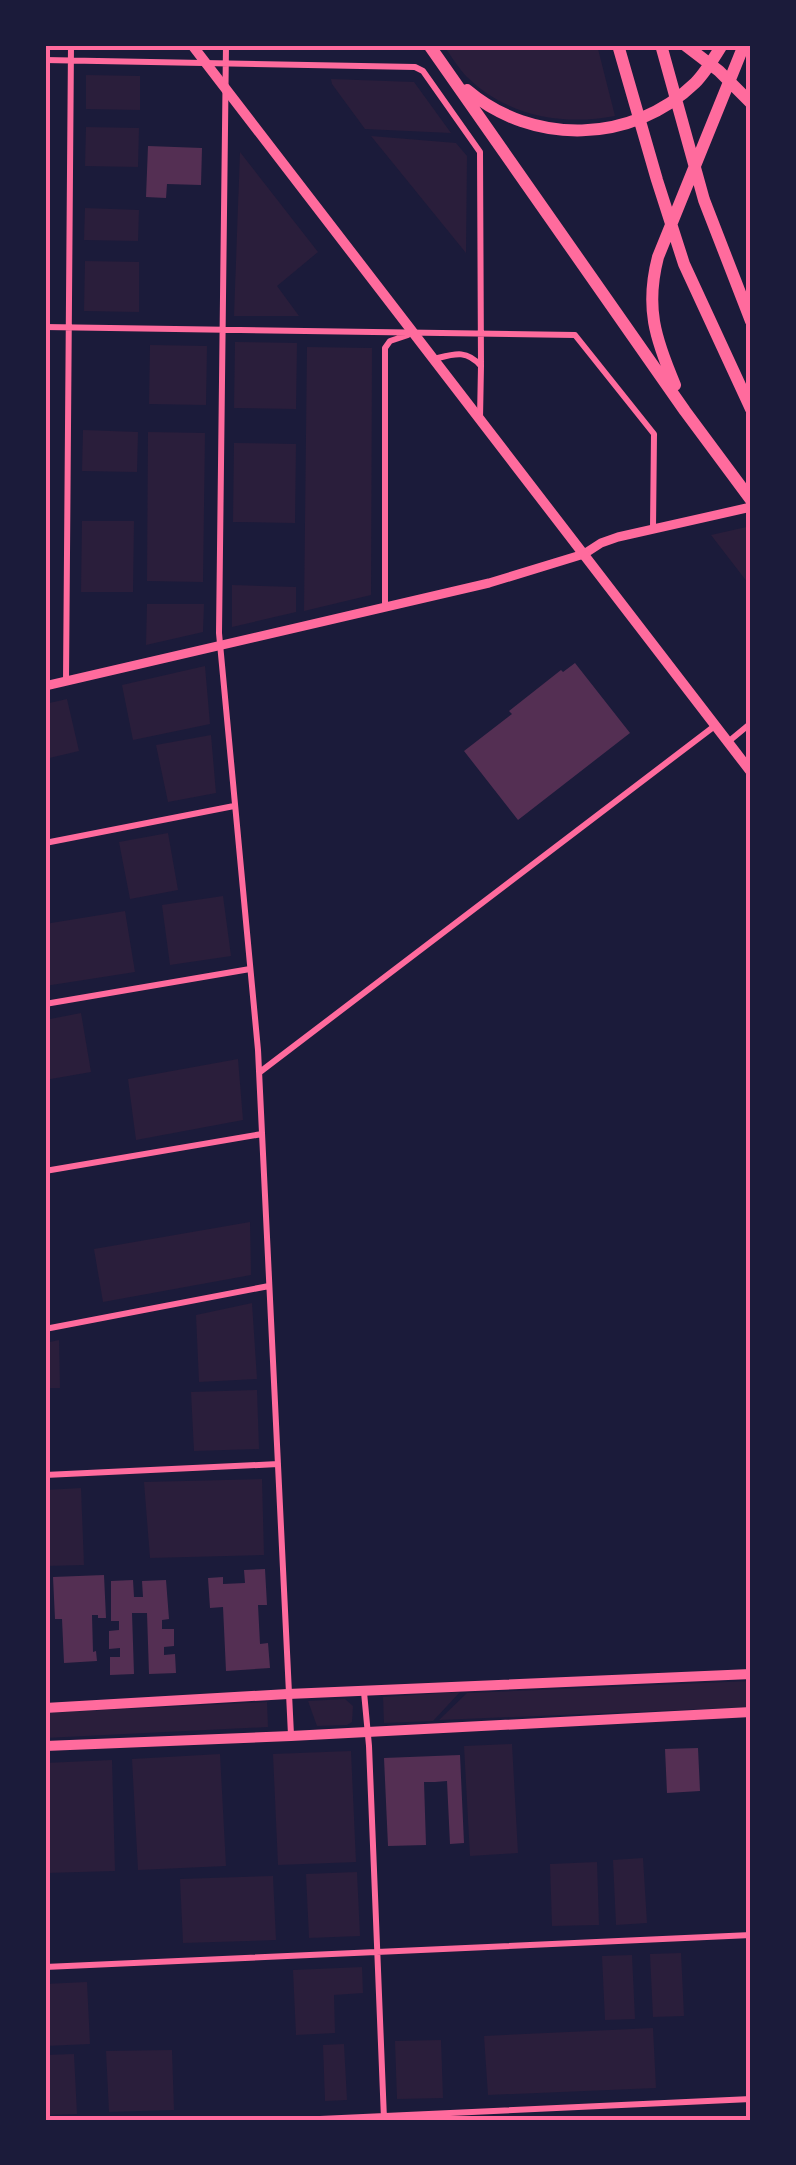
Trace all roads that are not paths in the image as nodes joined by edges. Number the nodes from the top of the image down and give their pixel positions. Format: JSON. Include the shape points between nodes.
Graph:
{"nodes":[{"id":1,"x":71,"y":45,"type":"edge"},
{"id":2,"x":192,"y":45,"type":"edge"},
{"id":3,"x":226,"y":45,"type":"edge"},
{"id":4,"x":429,"y":45,"type":"edge"},
{"id":5,"x":618,"y":45,"type":"edge"},
{"id":6,"x":660,"y":45,"type":"edge"},
{"id":7,"x":684,"y":45,"type":"edge"},
{"id":8,"x":722,"y":45,"type":"edge"},
{"id":9,"x":744,"y":45,"type":"edge"},
{"id":10,"x":45,"y":60,"type":"edge"},
{"id":11,"x":71,"y":60,"type":"junction"},
{"id":12,"x":206,"y":62,"type":"junction"},
{"id":13,"x":225,"y":64,"type":"junction"},
{"id":14,"x":446,"y":68,"type":"junction"},
{"id":15,"x":225,"y":87,"type":"junction"},
{"id":16,"x":749,"y":101,"type":"edge"},
{"id":17,"x":751,"y":322,"type":"edge"},
{"id":18,"x":45,"y":327,"type":"edge"},
{"id":19,"x":69,"y":328,"type":"junction"},
{"id":20,"x":222,"y":330,"type":"junction"},
{"id":21,"x":414,"y":334,"type":"junction"},
{"id":22,"x":482,"y":335,"type":"junction"},
{"id":23,"x":434,"y":359,"type":"junction"},
{"id":24,"x":481,"y":366,"type":"junction"},
{"id":25,"x":751,"y":410,"type":"edge"},
{"id":26,"x":685,"y":411,"type":"junction"},
{"id":27,"x":480,"y":419,"type":"junction"},
{"id":28,"x":751,"y":504,"type":"edge"},
{"id":29,"x":653,"y":528,"type":"junction"},
{"id":30,"x":584,"y":554,"type":"junction"},
{"id":31,"x":385,"y":608,"type":"junction"},
{"id":32,"x":220,"y":646,"type":"junction"},
{"id":33,"x":66,"y":682,"type":"junction"},
{"id":34,"x":45,"y":686,"type":"edge"},
{"id":35,"x":751,"y":723,"type":"edge"},
{"id":36,"x":716,"y":726,"type":"junction"},
{"id":37,"x":728,"y":742,"type":"junction"},
{"id":38,"x":751,"y":772,"type":"edge"},
{"id":39,"x":234,"y":806,"type":"junction"},
{"id":40,"x":45,"y":842,"type":"edge"},
{"id":41,"x":250,"y":969,"type":"junction"},
{"id":42,"x":45,"y":1004,"type":"edge"},
{"id":43,"x":260,"y":1072,"type":"junction"},
{"id":44,"x":262,"y":1134,"type":"junction"},
{"id":45,"x":45,"y":1171,"type":"edge"},
{"id":46,"x":269,"y":1286,"type":"junction"},
{"id":47,"x":45,"y":1329,"type":"edge"},
{"id":48,"x":278,"y":1464,"type":"junction"},
{"id":49,"x":45,"y":1475,"type":"edge"},
{"id":50,"x":751,"y":1674,"type":"edge"},
{"id":51,"x":364,"y":1692,"type":"junction"},
{"id":52,"x":288,"y":1694,"type":"junction"},
{"id":53,"x":45,"y":1708,"type":"edge"},
{"id":54,"x":751,"y":1712,"type":"edge"},
{"id":55,"x":366,"y":1731,"type":"junction"},
{"id":56,"x":291,"y":1736,"type":"junction"},
{"id":57,"x":45,"y":1746,"type":"edge"},
{"id":58,"x":751,"y":1935,"type":"edge"},
{"id":59,"x":377,"y":1952,"type":"junction"},
{"id":60,"x":45,"y":1967,"type":"edge"},
{"id":61,"x":751,"y":2099,"type":"edge"},
{"id":62,"x":384,"y":2118,"type":"edge"},
{"id":63,"x":298,"y":2120,"type":"edge"}],
"edges":[{"from":1,"to":11,"type":"street"},
{"from":2,"to":12,"type":"main road"},
{"from":3,"to":13,"type":"street"},
{"from":4,"to":14,"type":"highway"},
{"from":5,"to":25,"type":"highway","via":[[684,264]]},
{"from":6,"to":17,"type":"highway","via":[[704,200]]},
{"from":7,"to":16,"type":"highway"},
{"from":8,"to":14,"type":"highway","via":[[696,82],[658,111],[588,131],[508,117]]},
{"from":9,"to":26,"type":"highway","via":[[654,274],[654,330]]},
{"from":10,"to":11,"type":"street"},
{"from":11,"to":12,"type":"street"},
{"from":11,"to":19,"type":"street"},
{"from":12,"to":13,"type":"street"},
{"from":12,"to":15,"type":"main road"},
{"from":13,"to":15,"type":"street"},
{"from":13,"to":22,"type":"street","via":[[423,71],[480,152]]},
{"from":14,"to":26,"type":"highway"},
{"from":15,"to":20,"type":"street"},
{"from":15,"to":21,"type":"main road"},
{"from":18,"to":19,"type":"street"},
{"from":19,"to":20,"type":"street"},
{"from":19,"to":33,"type":"street"},
{"from":20,"to":21,"type":"street"},
{"from":20,"to":32,"type":"street"},
{"from":21,"to":22,"type":"street"},
{"from":21,"to":23,"type":"main road"},
{"from":21,"to":31,"type":"street","via":[[385,348]]},
{"from":22,"to":24,"type":"street"},
{"from":22,"to":29,"type":"street","via":[[575,335],[654,434]]},
{"from":23,"to":24,"type":"street","via":[[464,353]]},
{"from":23,"to":27,"type":"main road"},
{"from":24,"to":27,"type":"street"},
{"from":26,"to":28,"type":"highway"},
{"from":27,"to":30,"type":"main road"},
{"from":28,"to":29,"type":"street"},
{"from":29,"to":30,"type":"street"},
{"from":30,"to":31,"type":"street"},
{"from":30,"to":36,"type":"main road"},
{"from":31,"to":32,"type":"street"},
{"from":32,"to":33,"type":"street"},
{"from":32,"to":39,"type":"street"},
{"from":33,"to":34,"type":"street"},
{"from":35,"to":37,"type":"street"},
{"from":36,"to":37,"type":"main road"},
{"from":36,"to":43,"type":"street"},
{"from":37,"to":38,"type":"main road"},
{"from":39,"to":40,"type":"street"},
{"from":39,"to":41,"type":"street"},
{"from":41,"to":42,"type":"street"},
{"from":41,"to":43,"type":"street"},
{"from":43,"to":44,"type":"street"},
{"from":44,"to":45,"type":"street"},
{"from":44,"to":46,"type":"street"},
{"from":46,"to":47,"type":"street"},
{"from":46,"to":48,"type":"street"},
{"from":48,"to":49,"type":"street"},
{"from":48,"to":52,"type":"street"},
{"from":50,"to":51,"type":"main road"},
{"from":51,"to":52,"type":"main road"},
{"from":51,"to":55,"type":"street"},
{"from":52,"to":53,"type":"main road"},
{"from":52,"to":56,"type":"street"},
{"from":54,"to":55,"type":"main road"},
{"from":55,"to":56,"type":"main road"},
{"from":55,"to":59,"type":"street"},
{"from":56,"to":57,"type":"main road"},
{"from":58,"to":59,"type":"street"},
{"from":59,"to":60,"type":"street"},
{"from":59,"to":62,"type":"street"},
{"from":61,"to":62,"type":"street"},
{"from":62,"to":63,"type":"street"}]}
